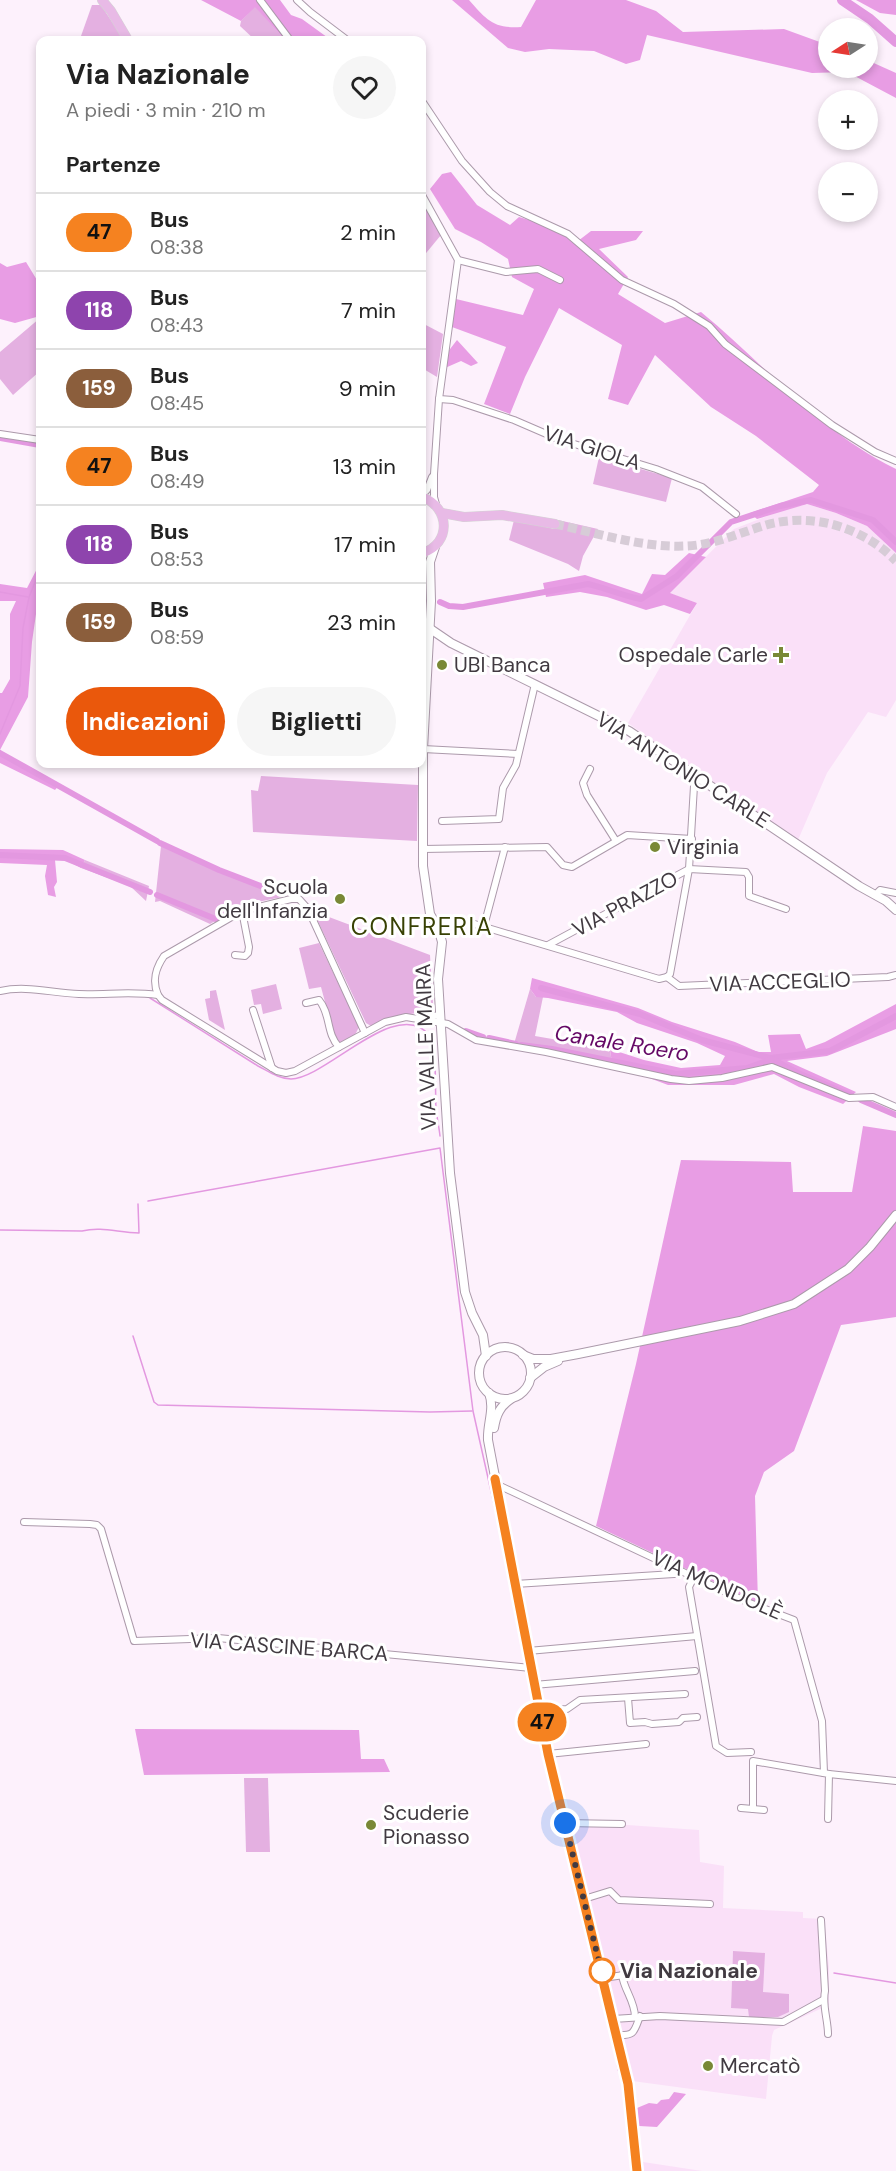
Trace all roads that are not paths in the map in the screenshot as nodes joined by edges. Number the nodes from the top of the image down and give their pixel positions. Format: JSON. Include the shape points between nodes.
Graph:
{"nodes":[{"id":1,"x":102,"y":0,"type":"edge"},
{"id":2,"x":110,"y":0,"type":"edge"},
{"id":3,"x":260,"y":0,"type":"edge"},
{"id":4,"x":297,"y":0,"type":"edge"},
{"id":5,"x":111,"y":11,"type":"junction"},
{"id":6,"x":126,"y":36,"type":"edge"},
{"id":7,"x":287,"y":36,"type":"edge"},
{"id":8,"x":342,"y":36,"type":"edge"},
{"id":9,"x":426,"y":107,"type":"edge"},
{"id":10,"x":426,"y":202,"type":"edge"},
{"id":11,"x":458,"y":260,"type":"junction"},
{"id":12,"x":560,"y":280,"type":"dead end"},
{"id":13,"x":439,"y":399,"type":"junction"},
{"id":14,"x":0,"y":434,"type":"edge"},
{"id":15,"x":36,"y":439,"type":"edge"},
{"id":16,"x":896,"y":461,"type":"edge"},
{"id":17,"x":434,"y":474,"type":"junction"},
{"id":18,"x":426,"y":491,"type":"edge"},
{"id":19,"x":426,"y":499,"type":"edge"},
{"id":20,"x":439,"y":509,"type":"junction"},
{"id":21,"x":736,"y":514,"type":"dead end"},
{"id":22,"x":464,"y":517,"type":"junction"},
{"id":23,"x":555,"y":524,"type":"tunnel mouth"},
{"id":24,"x":444,"y":531,"type":"junction"},
{"id":25,"x":435,"y":547,"type":"junction"},
{"id":26,"x":426,"y":551,"type":"edge"},
{"id":27,"x":426,"y":572,"type":"edge"},
{"id":28,"x":429,"y":577,"type":"junction"},
{"id":29,"x":429,"y":633,"type":"junction"},
{"id":30,"x":426,"y":666,"type":"edge"},
{"id":31,"x":534,"y":684,"type":"junction"},
{"id":32,"x":426,"y":749,"type":"edge"},
{"id":33,"x":518,"y":754,"type":"junction"},
{"id":34,"x":423,"y":768,"type":"edge"},
{"id":35,"x":590,"y":769,"type":"dead end"},
{"id":36,"x":697,"y":777,"type":"junction"},
{"id":37,"x":442,"y":822,"type":"dead end"},
{"id":38,"x":692,"y":839,"type":"junction"},
{"id":39,"x":616,"y":841,"type":"junction"},
{"id":40,"x":505,"y":847,"type":"junction"},
{"id":41,"x":423,"y":849,"type":"junction"},
{"id":42,"x":689,"y":869,"type":"junction"},
{"id":43,"x":896,"y":893,"type":"edge"},
{"id":44,"x":875,"y":895,"type":"junction"},
{"id":45,"x":786,"y":909,"type":"dead end"},
{"id":46,"x":896,"y":910,"type":"edge"},
{"id":47,"x":242,"y":911,"type":"junction"},
{"id":48,"x":437,"y":926,"type":"junction"},
{"id":49,"x":484,"y":926,"type":"junction"},
{"id":50,"x":548,"y":945,"type":"junction"},
{"id":51,"x":235,"y":955,"type":"dead end"},
{"id":52,"x":896,"y":975,"type":"edge"},
{"id":53,"x":667,"y":978,"type":"junction"},
{"id":54,"x":0,"y":991,"type":"edge"},
{"id":55,"x":158,"y":995,"type":"junction"},
{"id":56,"x":306,"y":1004,"type":"dead end"},
{"id":57,"x":253,"y":1010,"type":"dead end"},
{"id":58,"x":440,"y":1019,"type":"junction"},
{"id":59,"x":365,"y":1033,"type":"junction"},
{"id":60,"x":263,"y":1044,"type":"junction"},
{"id":61,"x":339,"y":1047,"type":"junction"},
{"id":62,"x":257,"y":1058,"type":"junction"},
{"id":63,"x":272,"y":1068,"type":"junction"},
{"id":64,"x":896,"y":1107,"type":"edge"},
{"id":65,"x":896,"y":1215,"type":"edge"},
{"id":66,"x":483,"y":1335,"type":"junction"},
{"id":67,"x":507,"y":1347,"type":"junction"},
{"id":68,"x":578,"y":1354,"type":"junction"},
{"id":69,"x":523,"y":1355,"type":"junction"},
{"id":70,"x":486,"y":1356,"type":"junction"},
{"id":71,"x":530,"y":1378,"type":"junction"},
{"id":72,"x":489,"y":1393,"type":"junction"},
{"id":73,"x":519,"y":1395,"type":"junction"},
{"id":74,"x":490,"y":1449,"type":"junction"},
{"id":75,"x":496,"y":1482,"type":"junction"},
{"id":76,"x":24,"y":1522,"type":"dead end"},
{"id":77,"x":681,"y":1571,"type":"junction"},
{"id":78,"x":694,"y":1577,"type":"junction"},
{"id":79,"x":516,"y":1584,"type":"junction"},
{"id":80,"x":697,"y":1636,"type":"junction"},
{"id":81,"x":528,"y":1651,"type":"junction"},
{"id":82,"x":531,"y":1668,"type":"junction"},
{"id":83,"x":695,"y":1671,"type":"dead end"},
{"id":84,"x":534,"y":1684,"type":"junction"},
{"id":85,"x":686,"y":1694,"type":"dead end"},
{"id":86,"x":628,"y":1698,"type":"junction"},
{"id":87,"x":539,"y":1711,"type":"junction"},
{"id":88,"x":697,"y":1717,"type":"dead end"},
{"id":89,"x":646,"y":1744,"type":"dead end"},
{"id":90,"x":751,"y":1752,"type":"dead end"},
{"id":91,"x":548,"y":1754,"type":"junction"},
{"id":92,"x":827,"y":1774,"type":"junction"},
{"id":93,"x":896,"y":1781,"type":"edge"},
{"id":94,"x":741,"y":1808,"type":"dead end"},
{"id":95,"x":753,"y":1809,"type":"junction"},
{"id":96,"x":764,"y":1810,"type":"dead end"},
{"id":97,"x":828,"y":1819,"type":"dead end"},
{"id":98,"x":565,"y":1823,"type":"junction"},
{"id":99,"x":622,"y":1824,"type":"dead end"},
{"id":100,"x":584,"y":1899,"type":"junction"},
{"id":101,"x":710,"y":1904,"type":"dead end"},
{"id":102,"x":821,"y":1920,"type":"dead end"},
{"id":103,"x":603,"y":1978,"type":"junction"},
{"id":104,"x":823,"y":2000,"type":"junction"},
{"id":105,"x":637,"y":2016,"type":"junction"},
{"id":106,"x":613,"y":2019,"type":"junction"},
{"id":107,"x":828,"y":2034,"type":"dead end"},
{"id":108,"x":617,"y":2036,"type":"junction"},
{"id":109,"x":629,"y":2036,"type":"junction"},
{"id":110,"x":621,"y":2053,"type":"junction"},
{"id":111,"x":637,"y":2169,"type":"edge"}],
"edges":[{"from":1,"to":5,"type":"main road"},
{"from":2,"to":5,"type":"main road"},
{"from":3,"to":7,"type":"street"},
{"from":4,"to":8,"type":"street"},
{"from":5,"to":6,"type":"main road"},
{"from":9,"to":16,"type":"street","via":[[462,160],[507,206],[568,234],[622,280],[674,304],[709,326],[725,344],[814,412],[875,452]]},
{"from":10,"to":11,"type":"street"},
{"from":11,"to":12,"type":"street","via":[[506,272],[538,269]]},
{"from":11,"to":13,"type":"street"},
{"from":13,"to":17,"type":"street"},
{"from":13,"to":21,"type":"street","name":"VIA GIOLA","via":[[494,413],[558,440],[656,469],[702,487]]},
{"from":14,"to":15,"type":"street"},
{"from":17,"to":18,"type":"street"},
{"from":17,"to":20,"type":"street","via":[[434,498]]},
{"from":19,"to":20,"type":"main road"},
{"from":20,"to":22,"type":"main road"},
{"from":20,"to":24,"type":"main road"},
{"from":22,"to":23,"type":"main road","via":[[502,514]]},
{"from":22,"to":24,"type":"main road"},
{"from":24,"to":25,"type":"main road"},
{"from":25,"to":26,"type":"main road"},
{"from":25,"to":28,"type":"main road","name":"VIA VALLE MAIRA"},
{"from":27,"to":28,"type":"main road"},
{"from":28,"to":29,"type":"main road","name":"VIA VALLE MAIRA"},
{"from":29,"to":30,"type":"main road","name":"VIA VALLE MAIRA"},
{"from":29,"to":31,"type":"main road","name":"VIA ANTONIO CARLE"},
{"from":31,"to":33,"type":"street"},
{"from":31,"to":36,"type":"main road","name":"VIA ANTONIO CARLE","via":[[629,731]]},
{"from":32,"to":33,"type":"street"},
{"from":33,"to":37,"type":"street","via":[[503,788],[499,819]]},
{"from":34,"to":41,"type":"main road","name":"VIA VALLE MAIRA"},
{"from":35,"to":39,"type":"street","via":[[583,783],[587,795]]},
{"from":36,"to":38,"type":"street"},
{"from":36,"to":44,"type":"main road","name":"VIA ANTONIO CARLE"},
{"from":38,"to":39,"type":"street","via":[[627,835]]},
{"from":38,"to":42,"type":"street"},
{"from":39,"to":40,"type":"street","via":[[572,867],[563,865],[547,847]]},
{"from":40,"to":41,"type":"street"},
{"from":40,"to":49,"type":"street"},
{"from":41,"to":48,"type":"main road","name":"VIA VALLE MAIRA","via":[[429,909]]},
{"from":42,"to":45,"type":"street","name":"VIA PRAZZO","via":[[746,872],[749,896]]},
{"from":42,"to":50,"type":"street","name":"VIA PRAZZO"},
{"from":42,"to":53,"type":"street"},
{"from":43,"to":44,"type":"street","via":[[880,890]]},
{"from":44,"to":46,"type":"main road","name":"VIA ANTONIO CARLE"},
{"from":47,"to":51,"type":"street","via":[[249,947],[244,956]]},
{"from":47,"to":55,"type":"street","via":[[164,956],[155,976]]},
{"from":47,"to":59,"type":"street","via":[[291,899],[304,903]]},
{"from":48,"to":49,"type":"street","via":[[461,920]]},
{"from":48,"to":58,"type":"main road","name":"VIA VALLE MAIRA","via":[[442,942],[438,979]]},
{"from":49,"to":50,"type":"street"},
{"from":50,"to":53,"type":"street","via":[[658,979]]},
{"from":52,"to":53,"type":"street","name":"VIA ACCEGLIO","via":[[679,986]]},
{"from":54,"to":55,"type":"street","via":[[26,988],[81,994]]},
{"from":55,"to":62,"type":"street"},
{"from":56,"to":61,"type":"street","via":[[319,1000],[324,1006],[331,1036]]},
{"from":57,"to":60,"type":"street"},
{"from":58,"to":59,"type":"street","via":[[398,1018]]},
{"from":58,"to":64,"type":"street","via":[[476,1040],[671,1079],[722,1078],[772,1067],[849,1098],[873,1097]]},
{"from":58,"to":66,"type":"main road","name":"VIA VALLE MAIRA","via":[[447,1150],[465,1292]]},
{"from":59,"to":61,"type":"street"},
{"from":60,"to":62,"type":"street"},
{"from":60,"to":63,"type":"street"},
{"from":61,"to":63,"type":"street","via":[[295,1071],[286,1073]]},
{"from":62,"to":63,"type":"street"},
{"from":65,"to":68,"type":"main road","via":[[848,1269],[794,1304],[740,1321]]},
{"from":66,"to":67,"type":"main road"},
{"from":66,"to":70,"type":"main road","name":"VIA VALLE MAIRA"},
{"from":67,"to":69,"type":"main road"},
{"from":67,"to":70,"type":"main road"},
{"from":68,"to":69,"type":"main road","via":[[542,1359]]},
{"from":68,"to":71,"type":"main road","via":[[544,1367]]},
{"from":69,"to":71,"type":"main road"},
{"from":70,"to":72,"type":"main road","via":[[479,1371]]},
{"from":71,"to":73,"type":"main road"},
{"from":72,"to":73,"type":"main road","via":[[504,1399]]},
{"from":72,"to":74,"type":"main road"},
{"from":73,"to":74,"type":"main road","via":[[500,1409]]},
{"from":74,"to":75,"type":"main road"},
{"from":75,"to":77,"type":"street","name":"VIA MONDOLÈ"},
{"from":75,"to":79,"type":"main road"},
{"from":76,"to":82,"type":"street","name":"VIA CASCINE BARCA","via":[[90,1524],[101,1529],[134,1641],[218,1638]]},
{"from":77,"to":78,"type":"street","name":"VIA MONDOLÈ"},
{"from":77,"to":79,"type":"street"},
{"from":78,"to":80,"type":"street","via":[[689,1587]]},
{"from":78,"to":92,"type":"street","name":"VIA MONDOLÈ","via":[[794,1620],[822,1721]]},
{"from":79,"to":81,"type":"main road"},
{"from":80,"to":81,"type":"street"},
{"from":80,"to":90,"type":"street","via":[[716,1746],[727,1754]]},
{"from":81,"to":82,"type":"main road"},
{"from":82,"to":84,"type":"main road"},
{"from":83,"to":84,"type":"street"},
{"from":84,"to":87,"type":"main road"},
{"from":85,"to":86,"type":"street"},
{"from":86,"to":87,"type":"street","via":[[580,1700],[567,1709]]},
{"from":86,"to":88,"type":"street","via":[[630,1723],[679,1722]]},
{"from":87,"to":91,"type":"main road"},
{"from":89,"to":91,"type":"street"},
{"from":91,"to":98,"type":"main road"},
{"from":92,"to":93,"type":"street"},
{"from":92,"to":95,"type":"street","via":[[753,1761]]},
{"from":92,"to":97,"type":"street","name":"VIA MONDOLÈ"},
{"from":94,"to":95,"type":"street"},
{"from":95,"to":96,"type":"street"},
{"from":98,"to":99,"type":"street"},
{"from":98,"to":100,"type":"main road"},
{"from":100,"to":101,"type":"street","via":[[610,1891],[619,1900]]},
{"from":100,"to":103,"type":"main road"},
{"from":102,"to":104,"type":"street"},
{"from":103,"to":105,"type":"street","via":[[623,1975],[624,1988]]},
{"from":103,"to":106,"type":"main road"},
{"from":104,"to":105,"type":"street","via":[[783,2022]]},
{"from":104,"to":107,"type":"street"},
{"from":105,"to":106,"type":"street"},
{"from":105,"to":109,"type":"street"},
{"from":106,"to":108,"type":"main road"},
{"from":108,"to":109,"type":"street"},
{"from":108,"to":110,"type":"main road"},
{"from":109,"to":110,"type":"street"},
{"from":110,"to":111,"type":"main road"}]}
